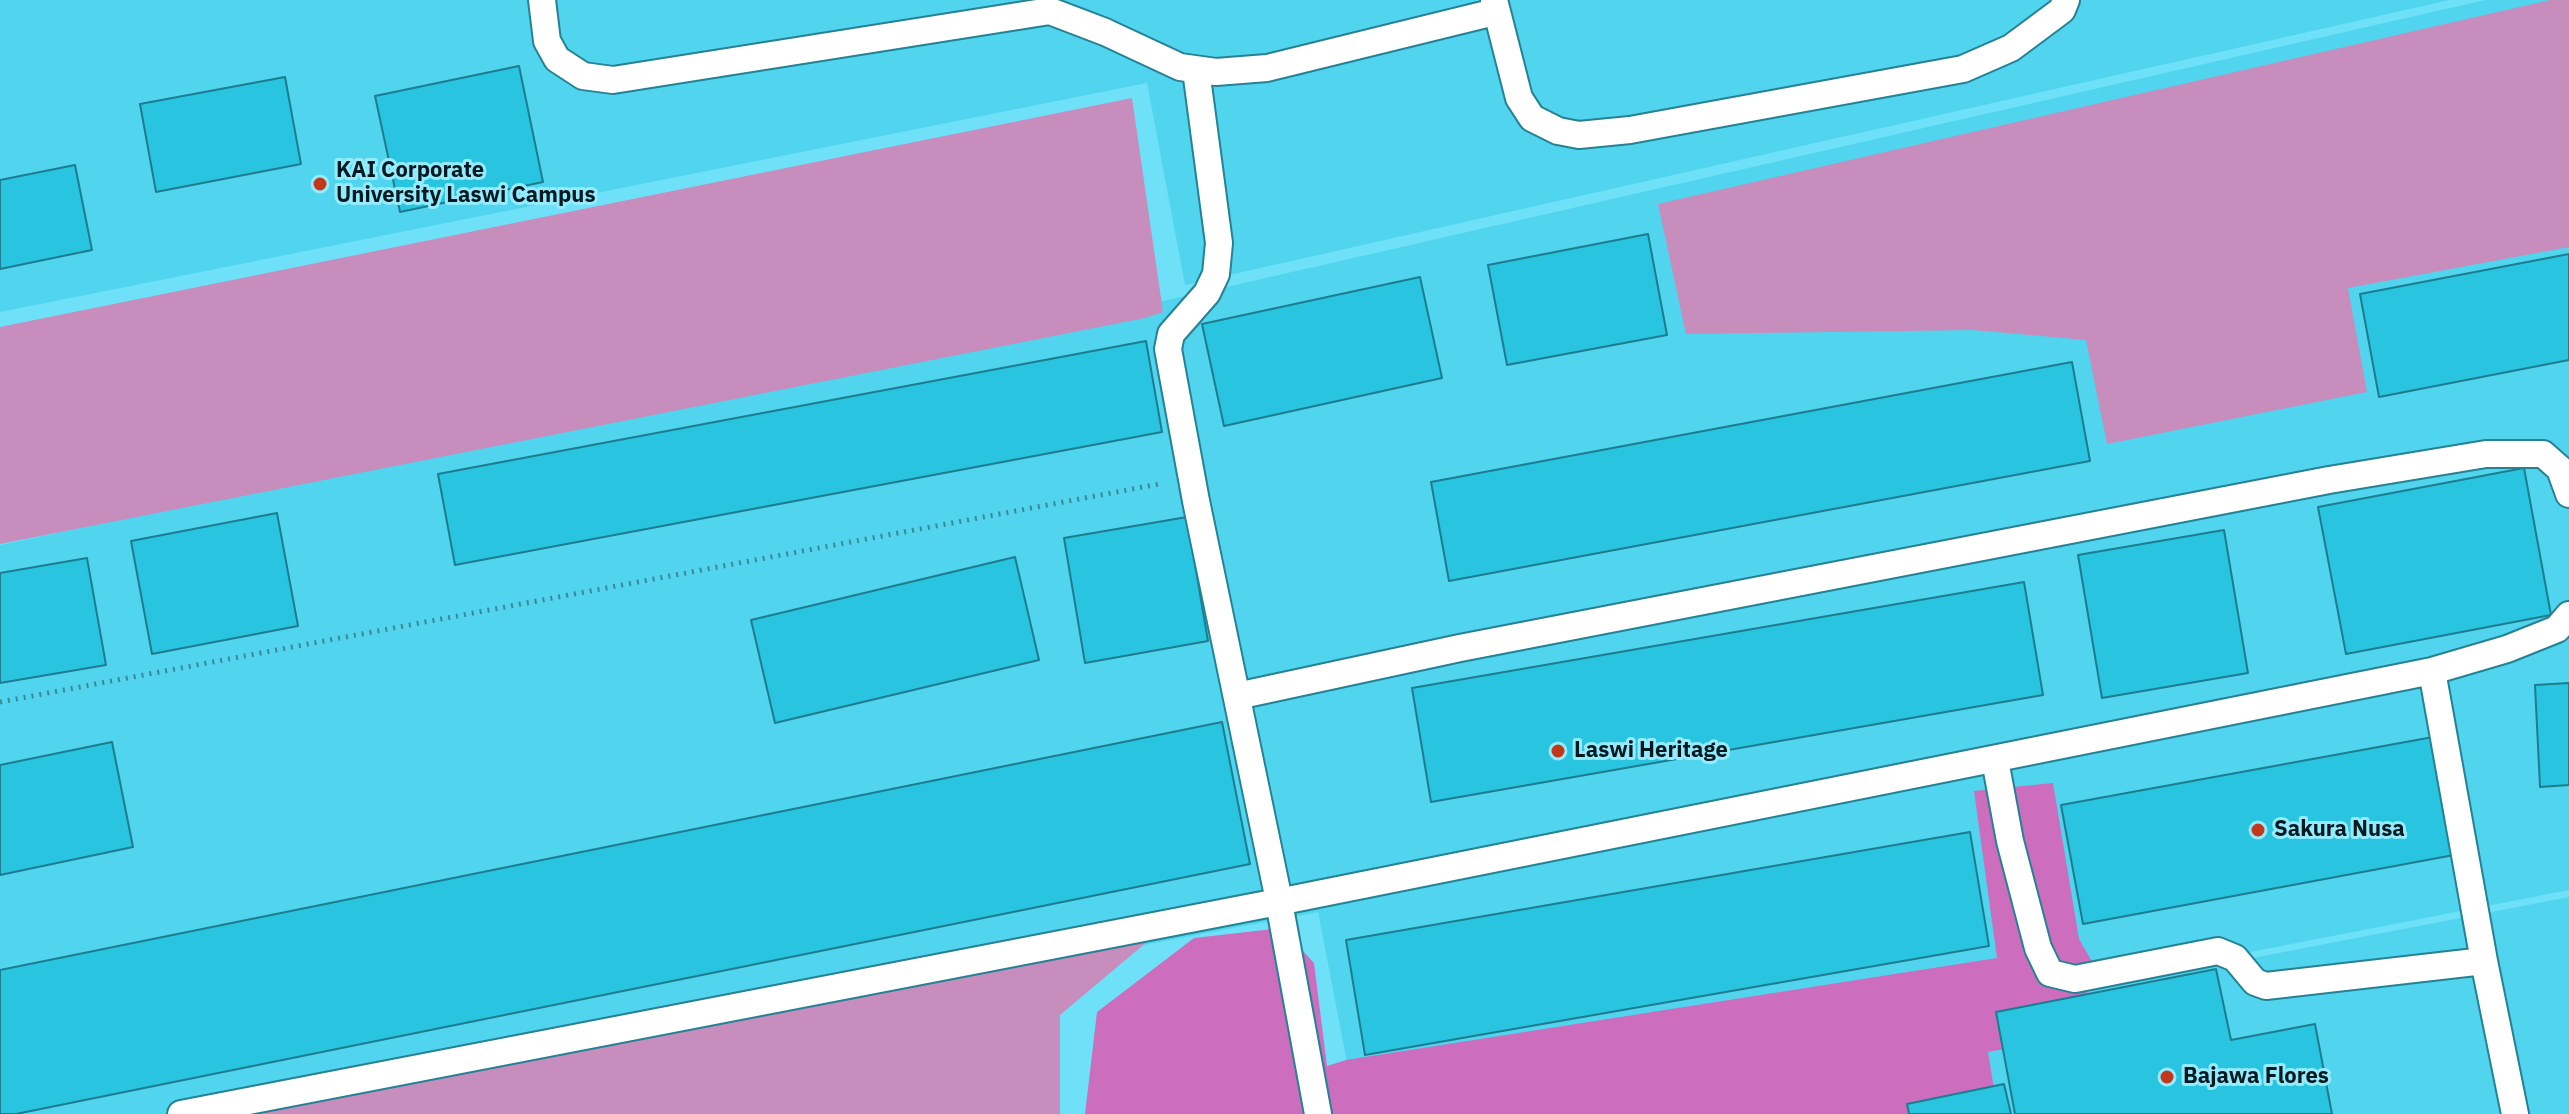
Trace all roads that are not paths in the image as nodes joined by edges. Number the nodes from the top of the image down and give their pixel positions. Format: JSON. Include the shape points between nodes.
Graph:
{"nodes":[{"id":1,"x":542,"y":0,"type":"edge"},
{"id":2,"x":2066,"y":0,"type":"edge"},
{"id":3,"x":1049,"y":6,"type":"edge"},
{"id":4,"x":1494,"y":6,"type":"edge"},
{"id":5,"x":1196,"y":70,"type":"junction"},
{"id":6,"x":2556,"y":451,"type":"edge"},
{"id":7,"x":2569,"y":494,"type":"edge"},
{"id":8,"x":2569,"y":615,"type":"edge"},
{"id":9,"x":2432,"y":671,"type":"junction"},
{"id":10,"x":1237,"y":696,"type":"junction"},
{"id":11,"x":1995,"y":760,"type":"junction"},
{"id":12,"x":1278,"y":902,"type":"junction"},
{"id":13,"x":2484,"y":961,"type":"junction"},
{"id":14,"x":181,"y":1114,"type":"edge"},
{"id":15,"x":1318,"y":1114,"type":"edge"},
{"id":16,"x":2515,"y":1114,"type":"edge"}],
"edges":[{"from":1,"to":3,"type":"lane","via":[[547,41],[557,59],[583,76],[613,80]]},
{"from":2,"to":4,"type":"lane","via":[[2062,10],[2011,48],[1963,69],[1579,135],[1532,118],[1519,98]]},
{"from":3,"to":5,"type":"lane"},
{"from":4,"to":5,"type":"lane","via":[[1267,68]]},
{"from":5,"to":10,"type":"lane","via":[[1219,243],[1216,274],[1207,293],[1171,334],[1168,349]]},
{"from":6,"to":7,"type":"lane"},
{"from":6,"to":10,"type":"lane","via":[[2486,454],[2329,480]]},
{"from":8,"to":9,"type":"lane","via":[[2557,629]]},
{"from":9,"to":11,"type":"lane"},
{"from":9,"to":13,"type":"lane"},
{"from":10,"to":12,"type":"lane"},
{"from":11,"to":12,"type":"lane"},
{"from":11,"to":13,"type":"lane","via":[[2010,841],[2038,948],[2050,973],[2075,979],[2218,951],[2235,958],[2255,982],[2266,986]]},
{"from":12,"to":14,"type":"lane"},
{"from":12,"to":15,"type":"lane"},
{"from":13,"to":16,"type":"lane"}]}
